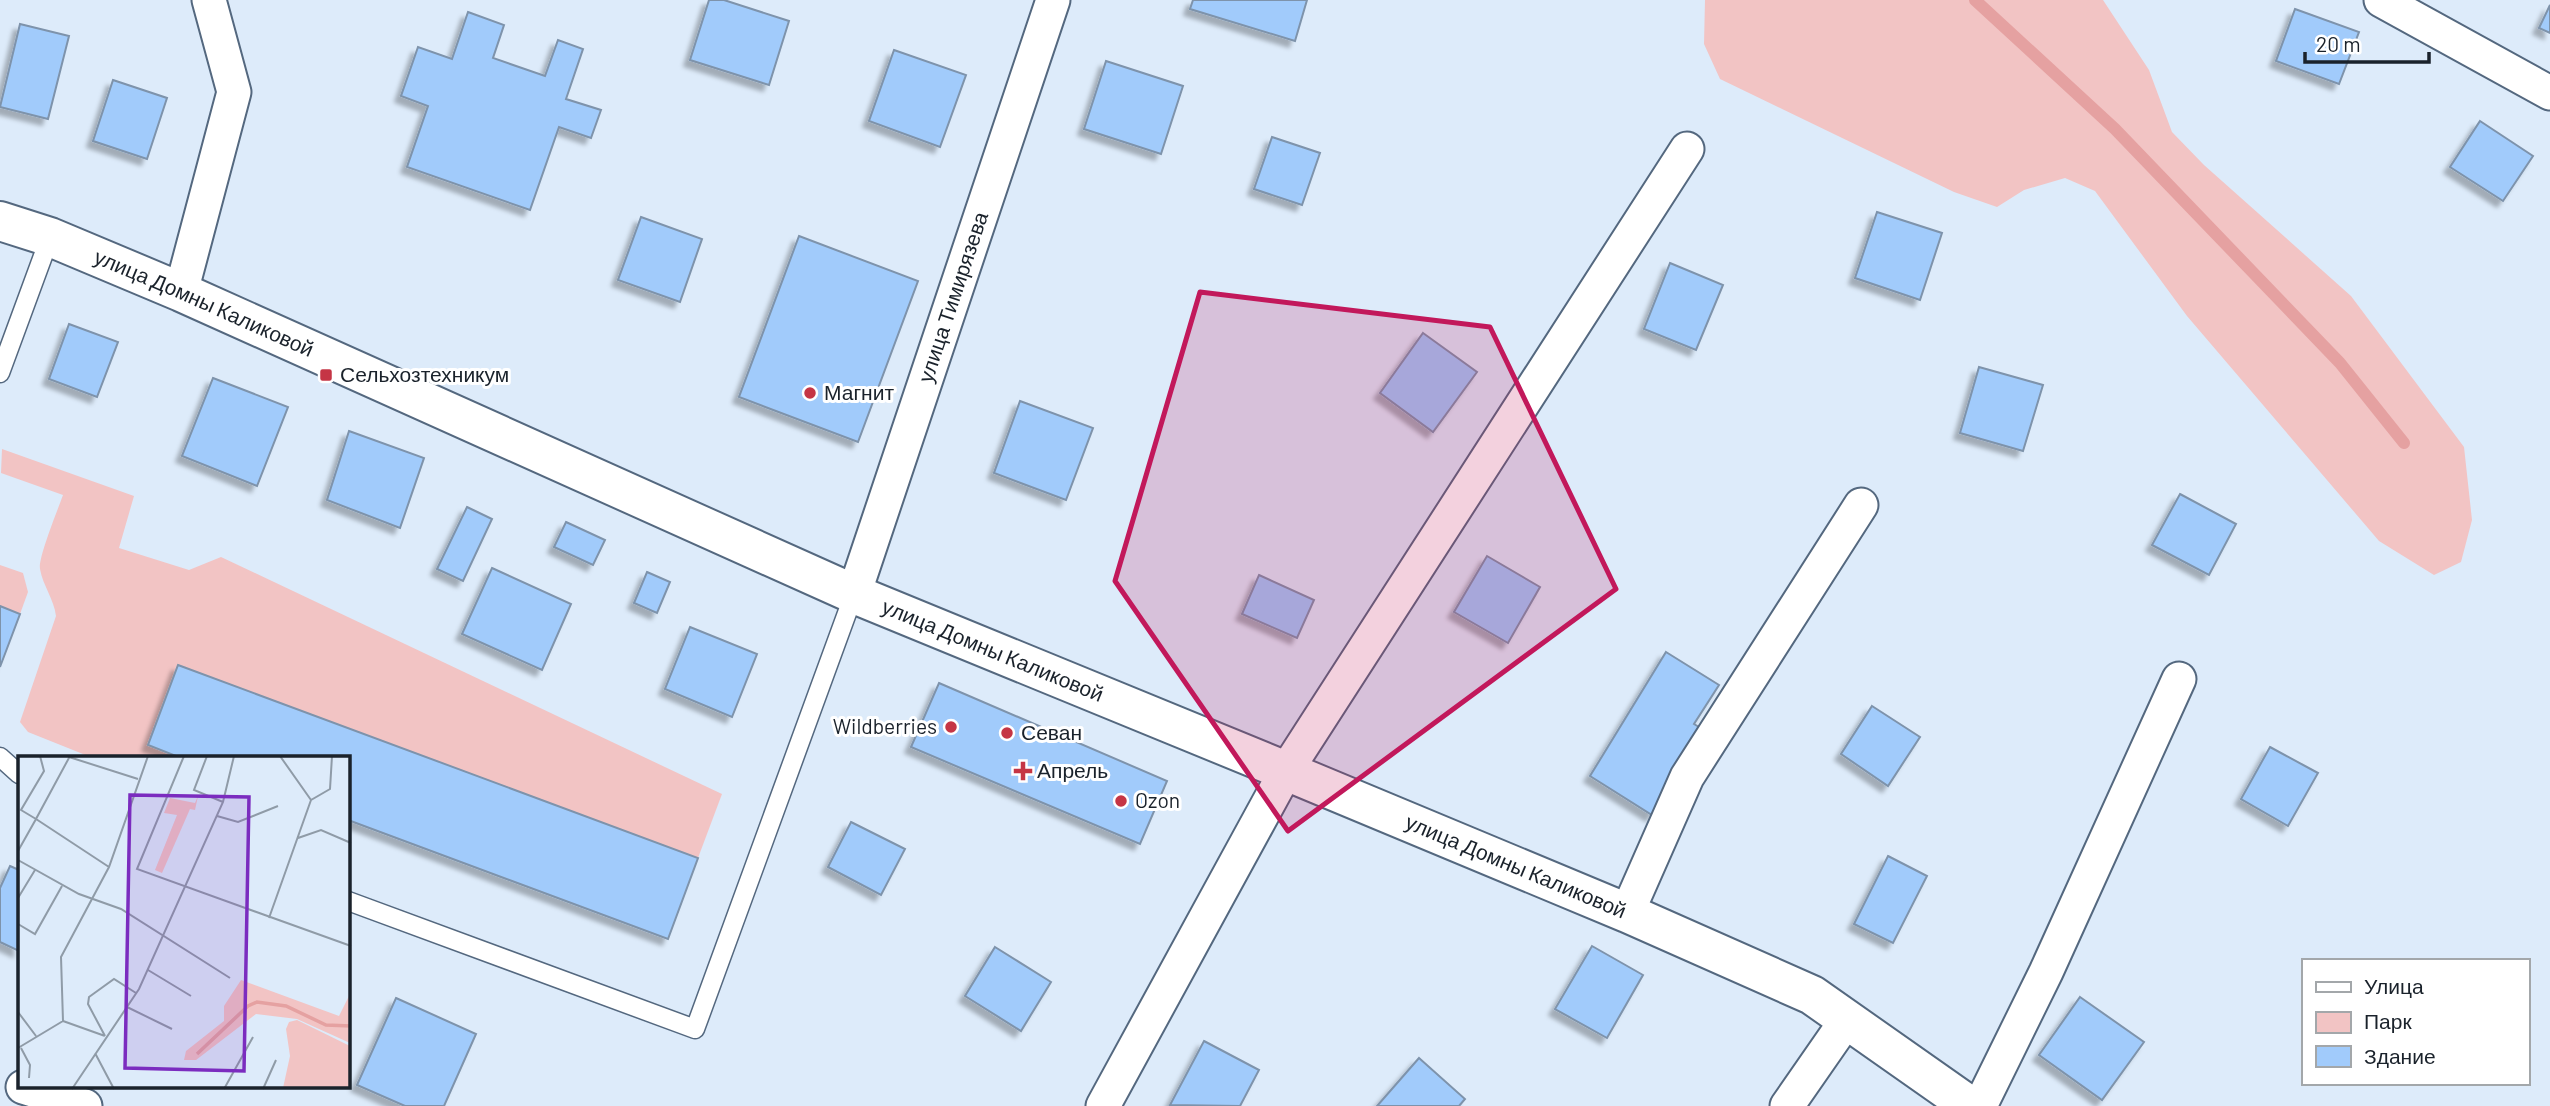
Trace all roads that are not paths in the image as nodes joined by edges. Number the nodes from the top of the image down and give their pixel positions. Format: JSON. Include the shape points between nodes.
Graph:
{"nodes":[{"id":1,"x":209,"y":0,"type":"edge"},
{"id":2,"x":1053,"y":0,"type":"edge"},
{"id":3,"x":2381,"y":0,"type":"edge"},
{"id":4,"x":2550,"y":93,"type":"edge"},
{"id":5,"x":1687,"y":149,"type":"dead end"},
{"id":6,"x":0,"y":221,"type":"edge"},
{"id":7,"x":50,"y":237,"type":"junction"},
{"id":8,"x":181,"y":292,"type":"junction"},
{"id":9,"x":0,"y":373,"type":"edge"},
{"id":10,"x":1861,"y":505,"type":"dead end"},
{"id":11,"x":854,"y":594,"type":"junction"},
{"id":12,"x":2179,"y":680,"type":"dead end"},
{"id":13,"x":0,"y":757,"type":"edge"},
{"id":14,"x":1286,"y":771,"type":"junction"},
{"id":15,"x":18,"y":773,"type":"edge"},
{"id":16,"x":350,"y":902,"type":"edge"},
{"id":17,"x":1627,"y":913,"type":"junction"},
{"id":18,"x":1846,"y":1021,"type":"junction"},
{"id":19,"x":0,"y":1079,"type":"edge"},
{"id":20,"x":18,"y":1085,"type":"edge"},
{"id":21,"x":27,"y":1088,"type":"edge"},
{"id":22,"x":85,"y":1106,"type":"edge"},
{"id":23,"x":1103,"y":1106,"type":"edge"},
{"id":24,"x":1787,"y":1106,"type":"edge"},
{"id":25,"x":1970,"y":1106,"type":"edge"},
{"id":26,"x":1980,"y":1106,"type":"edge"}],
"edges":[{"from":1,"to":8,"type":"street","via":[[234,92]]},
{"from":2,"to":11,"type":"street","name":"улица Тимирязева"},
{"from":3,"to":4,"type":"street"},
{"from":5,"to":14,"type":"street"},
{"from":6,"to":7,"type":"main road","name":"улица Домны Каликовой"},
{"from":7,"to":8,"type":"main road","name":"улица Домны Каликовой"},
{"from":7,"to":9,"type":"lane"},
{"from":8,"to":11,"type":"main road","name":"улица Домны Каликовой"},
{"from":10,"to":17,"type":"street","via":[[1687,777]]},
{"from":11,"to":14,"type":"main road","name":"улица Домны Каликовой"},
{"from":11,"to":16,"type":"lane","via":[[695,1029]]},
{"from":12,"to":26,"type":"street"},
{"from":13,"to":15,"type":"lane"},
{"from":14,"to":17,"type":"main road","name":"улица Домны Каликовой"},
{"from":14,"to":23,"type":"street"},
{"from":17,"to":18,"type":"main road","name":"улица Домны Каликовой","via":[[1812,995]]},
{"from":18,"to":24,"type":"street"},
{"from":18,"to":25,"type":"main road","name":"улица Домны Каликовой"},
{"from":19,"to":20,"type":"street"},
{"from":21,"to":22,"type":"street"}]}
